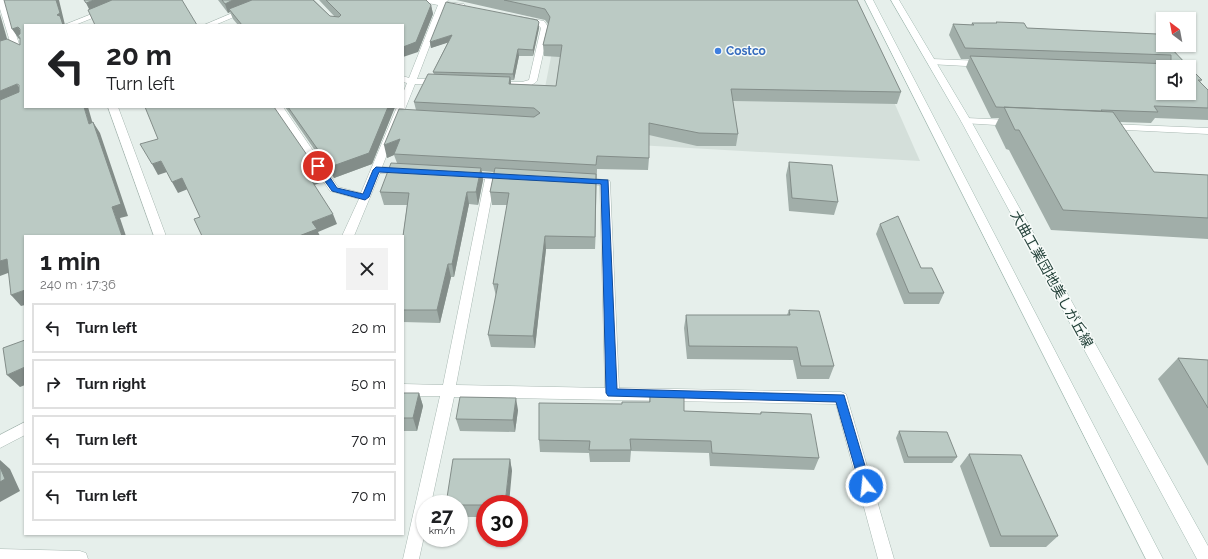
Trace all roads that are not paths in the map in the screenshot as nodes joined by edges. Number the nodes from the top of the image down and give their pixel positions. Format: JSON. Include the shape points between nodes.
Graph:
{"nodes":[{"id":1,"x":134,"y":0,"type":"edge"},
{"id":2,"x":270,"y":0,"type":"edge"},
{"id":3,"x":423,"y":0,"type":"edge"},
{"id":4,"x":869,"y":0,"type":"edge"},
{"id":5,"x":895,"y":0,"type":"edge"},
{"id":6,"x":444,"y":1,"type":"edge"},
{"id":7,"x":4,"y":2,"type":"edge"},
{"id":8,"x":473,"y":9,"type":"edge"},
{"id":9,"x":518,"y":18,"type":"edge"},
{"id":10,"x":220,"y":23,"type":"edge"},
{"id":11,"x":71,"y":24,"type":"edge"},
{"id":12,"x":24,"y":41,"type":"edge"},
{"id":13,"x":15,"y":45,"type":"junction"},
{"id":14,"x":5,"y":48,"type":"edge"},
{"id":15,"x":24,"y":51,"type":"edge"},
{"id":16,"x":932,"y":62,"type":"junction"},
{"id":17,"x":990,"y":64,"type":"edge"},
{"id":18,"x":407,"y":80,"type":"edge"},
{"id":19,"x":452,"y":82,"type":"edge"},
{"id":20,"x":500,"y":84,"type":"edge"},
{"id":21,"x":404,"y":98,"type":"edge"},
{"id":22,"x":113,"y":108,"type":"edge"},
{"id":23,"x":279,"y":108,"type":"edge"},
{"id":24,"x":400,"y":112,"type":"edge"},
{"id":25,"x":410,"y":118,"type":"edge"},
{"id":26,"x":966,"y":121,"type":"junction"},
{"id":27,"x":1020,"y":124,"type":"edge"},
{"id":28,"x":1099,"y":127,"type":"edge"},
{"id":29,"x":1208,"y":131,"type":"edge"},
{"id":30,"x":376,"y":170,"type":"junction"},
{"id":31,"x":414,"y":172,"type":"edge"},
{"id":32,"x":460,"y":174,"type":"edge"},
{"id":33,"x":490,"y":176,"type":"junction"},
{"id":34,"x":521,"y":178,"type":"edge"},
{"id":35,"x":567,"y":180,"type":"edge"},
{"id":36,"x":365,"y":197,"type":"junction"},
{"id":37,"x":160,"y":235,"type":"edge"},
{"id":38,"x":348,"y":235,"type":"edge"},
{"id":39,"x":404,"y":390,"type":"edge"},
{"id":40,"x":448,"y":392,"type":"junction"},
{"id":41,"x":612,"y":393,"type":"junction"},
{"id":42,"x":24,"y":429,"type":"edge"},
{"id":43,"x":0,"y":442,"type":"edge"},
{"id":44,"x":0,"y":558,"type":"edge"},
{"id":45,"x":80,"y":559,"type":"edge"},
{"id":46,"x":411,"y":559,"type":"edge"},
{"id":47,"x":886,"y":559,"type":"edge"},
{"id":48,"x":1155,"y":559,"type":"edge"},
{"id":49,"x":1206,"y":559,"type":"edge"}],
"edges":[{"from":1,"to":11,"type":"street"},
{"from":2,"to":10,"type":"street"},
{"from":3,"to":6,"type":"street"},
{"from":4,"to":48,"type":"street"},
{"from":5,"to":16,"type":"street","name":"大曲工業団地美しが丘線"},
{"from":6,"to":8,"type":"street"},
{"from":6,"to":18,"type":"street"},
{"from":7,"to":13,"type":"street"},
{"from":9,"to":20,"type":"street","via":[[541,23],[545,28],[533,81],[524,85]]},
{"from":12,"to":13,"type":"street"},
{"from":13,"to":14,"type":"street"},
{"from":13,"to":15,"type":"street"},
{"from":16,"to":17,"type":"street"},
{"from":16,"to":26,"type":"street","name":"大曲工業団地美しが丘線"},
{"from":18,"to":19,"type":"street"},
{"from":18,"to":21,"type":"street"},
{"from":22,"to":37,"type":"street"},
{"from":23,"to":36,"type":"street","via":[[334,189]]},
{"from":24,"to":25,"type":"street"},
{"from":24,"to":30,"type":"street"},
{"from":26,"to":27,"type":"street"},
{"from":26,"to":49,"type":"street","name":"大曲工業団地美しが丘線"},
{"from":28,"to":29,"type":"street"},
{"from":30,"to":31,"type":"street"},
{"from":30,"to":36,"type":"street"},
{"from":32,"to":33,"type":"street"},
{"from":33,"to":34,"type":"street"},
{"from":33,"to":40,"type":"street"},
{"from":35,"to":41,"type":"street","via":[[605,182]]},
{"from":36,"to":38,"type":"street"},
{"from":39,"to":40,"type":"street"},
{"from":40,"to":41,"type":"street"},
{"from":40,"to":46,"type":"street"},
{"from":41,"to":47,"type":"street","via":[[840,398]]},
{"from":42,"to":43,"type":"street"},
{"from":44,"to":45,"type":"street"}]}
